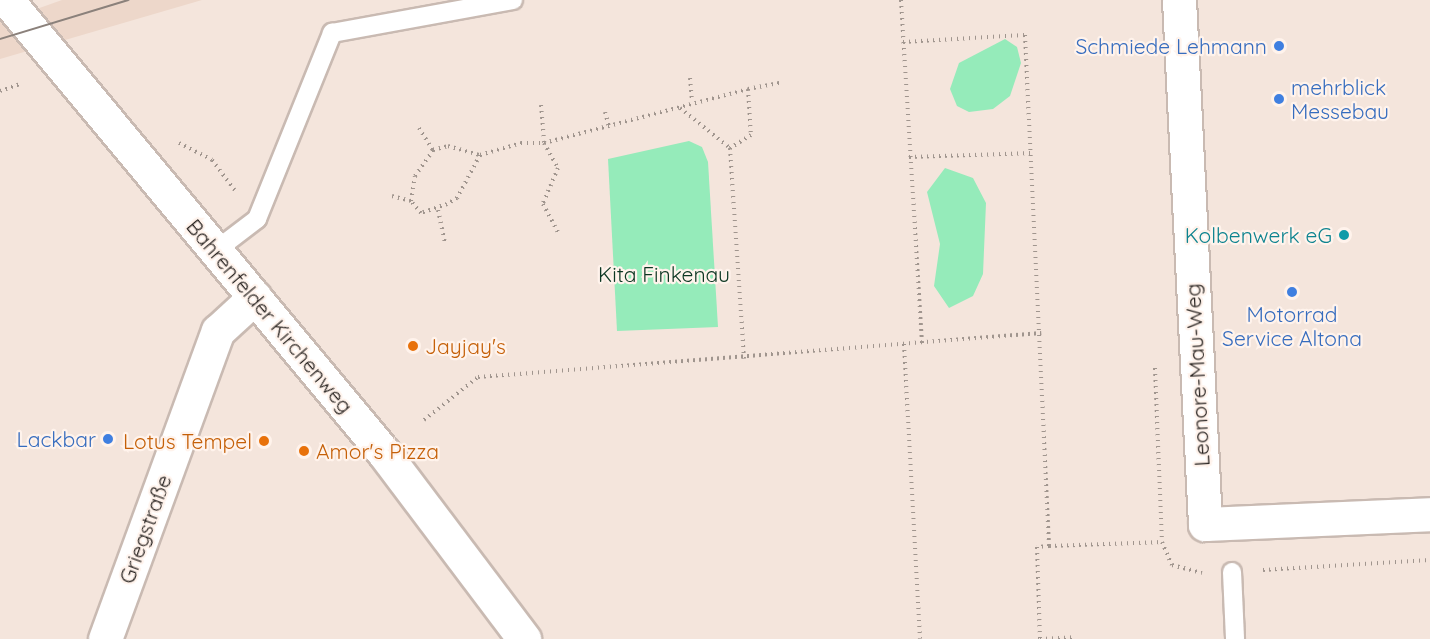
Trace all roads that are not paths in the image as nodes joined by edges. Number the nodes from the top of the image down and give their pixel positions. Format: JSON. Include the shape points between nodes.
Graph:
{"nodes":[{"id":1,"x":7,"y":0,"type":"edge"},
{"id":2,"x":513,"y":0,"type":"edge"},
{"id":3,"x":1179,"y":0,"type":"edge"},
{"id":4,"x":215,"y":251,"type":"junction"},
{"id":5,"x":255,"y":297,"type":"junction"},
{"id":6,"x":1430,"y":514,"type":"edge"},
{"id":7,"x":1232,"y":572,"type":"dead end"},
{"id":8,"x":105,"y":639,"type":"edge"},
{"id":9,"x":524,"y":639,"type":"edge"},
{"id":10,"x":1235,"y":639,"type":"edge"}],
"edges":[{"from":1,"to":4,"type":"street","name":"Bahrenfelder Kirchenweg"},
{"from":2,"to":4,"type":"lane","via":[[332,33],[257,219]]},
{"from":3,"to":6,"type":"street","name":"Leonore-Mau-Weg","via":[[1204,524]]},
{"from":4,"to":5,"type":"street","name":"Bahrenfelder Kirchenweg"},
{"from":5,"to":8,"type":"street","name":"Griegstraße","via":[[218,331]]},
{"from":5,"to":9,"type":"street","name":"Bahrenfelder Kirchenweg","via":[[384,453]]},
{"from":7,"to":10,"type":"lane"}]}
